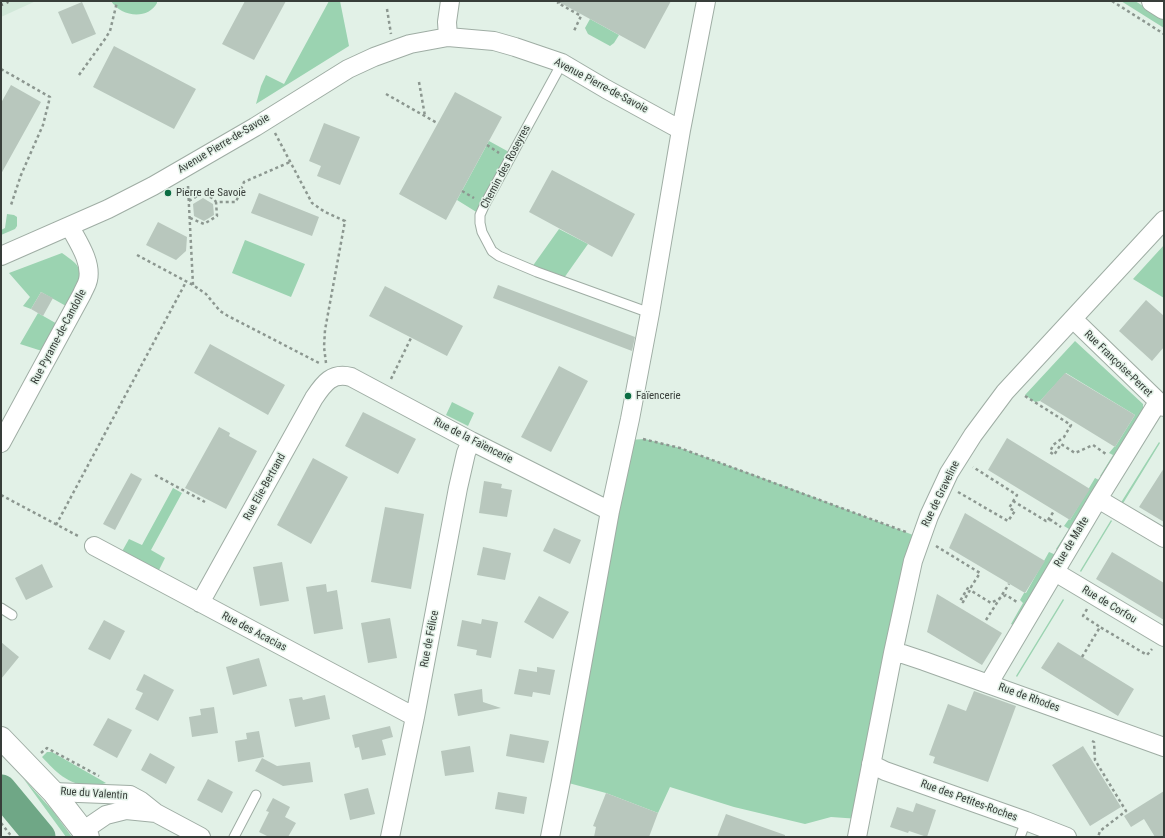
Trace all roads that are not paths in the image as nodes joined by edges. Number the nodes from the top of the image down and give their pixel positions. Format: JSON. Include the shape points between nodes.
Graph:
{"nodes":[{"id":1,"x":450,"y":1,"type":"edge"},
{"id":2,"x":706,"y":1,"type":"edge"},
{"id":3,"x":1153,"y":1,"type":"edge"},
{"id":4,"x":1164,"y":8,"type":"edge"},
{"id":5,"x":448,"y":37,"type":"junction"},
{"id":6,"x":562,"y":63,"type":"junction"},
{"id":7,"x":681,"y":130,"type":"junction"},
{"id":8,"x":1164,"y":220,"type":"edge"},
{"id":9,"x":70,"y":227,"type":"junction"},
{"id":10,"x":1,"y":256,"type":"edge"},
{"id":11,"x":650,"y":312,"type":"junction"},
{"id":12,"x":1072,"y":319,"type":"junction"},
{"id":13,"x":334,"y":376,"type":"joint"},
{"id":14,"x":1161,"y":405,"type":"edge"},
{"id":15,"x":472,"y":441,"type":"junction"},
{"id":16,"x":1,"y":443,"type":"edge"},
{"id":17,"x":1098,"y":499,"type":"junction"},
{"id":18,"x":610,"y":511,"type":"junction"},
{"id":19,"x":1164,"y":538,"type":"edge"},
{"id":20,"x":94,"y":546,"type":"road end"},
{"id":21,"x":1055,"y":572,"type":"junction"},
{"id":22,"x":200,"y":603,"type":"junction"},
{"id":23,"x":1,"y":608,"type":"edge"},
{"id":24,"x":12,"y":615,"type":"dead end"},
{"id":25,"x":1159,"y":642,"type":"edge"},
{"id":26,"x":893,"y":653,"type":"junction"},
{"id":27,"x":989,"y":683,"type":"junction"},
{"id":28,"x":415,"y":717,"type":"junction"},
{"id":29,"x":1,"y":738,"type":"edge"},
{"id":30,"x":1164,"y":747,"type":"edge"},
{"id":31,"x":871,"y":764,"type":"junction"},
{"id":32,"x":53,"y":792,"type":"junction"},
{"id":33,"x":256,"y":795,"type":"dead end"},
{"id":34,"x":156,"y":813,"type":"junction"},
{"id":35,"x":1023,"y":829,"type":"edge"},
{"id":36,"x":86,"y":833,"type":"edge"},
{"id":37,"x":201,"y":837,"type":"edge"},
{"id":38,"x":234,"y":837,"type":"edge"},
{"id":39,"x":390,"y":837,"type":"edge"},
{"id":40,"x":550,"y":837,"type":"edge"},
{"id":41,"x":856,"y":837,"type":"edge"},
{"id":42,"x":1067,"y":837,"type":"edge"}],
"edges":[{"from":1,"to":5,"type":"street"},
{"from":2,"to":7,"type":"street"},
{"from":3,"to":4,"type":"main road"},
{"from":5,"to":6,"type":"street","name":"Avenue Pierre-de-Savoie","via":[[494,41]]},
{"from":5,"to":9,"type":"street","name":"Avenue Pierre-de-Savoie","via":[[410,44],[348,69],[153,186]]},
{"from":6,"to":7,"type":"street","name":"Avenue Pierre-de-Savoie"},
{"from":6,"to":11,"type":"lane","name":"Chemin des Roseyres","via":[[485,204],[480,215],[482,232],[492,251],[499,256]]},
{"from":7,"to":11,"type":"street"},
{"from":8,"to":12,"type":"street","name":"Rue de Graveline"},
{"from":9,"to":10,"type":"street","name":"Avenue Pierre-de-Savoie"},
{"from":9,"to":16,"type":"street","name":"Rue Pyrame-de-Candolle","via":[[86,259],[88,278],[82,294]]},
{"from":11,"to":18,"type":"street"},
{"from":12,"to":14,"type":"street","name":"Rue Françoise-Perret"},
{"from":12,"to":26,"type":"street","name":"Rue de Graveline","via":[[992,408],[949,473],[929,516],[913,561]]},
{"from":13,"to":15,"type":"street","name":"Rue de la Faïencerie","via":[[351,377]]},
{"from":13,"to":22,"type":"street","name":"Rue Elie-Bertrand","via":[[314,398]]},
{"from":14,"to":17,"type":"street","name":"Rue de Malte"},
{"from":15,"to":18,"type":"street","name":"Rue de la Faïencerie"},
{"from":15,"to":28,"type":"street","name":"Rue de Félice","via":[[466,452],[458,488]]},
{"from":17,"to":19,"type":"street"},
{"from":17,"to":21,"type":"street","name":"Rue de Malte"},
{"from":18,"to":40,"type":"street"},
{"from":20,"to":22,"type":"street","name":"Rue des Acacias"},
{"from":21,"to":25,"type":"street","name":"Rue de Corfou"},
{"from":21,"to":27,"type":"street","name":"Rue de Malte"},
{"from":22,"to":28,"type":"street","name":"Rue des Acacias"},
{"from":23,"to":24,"type":"lane"},
{"from":26,"to":27,"type":"street","name":"Rue de Rhodes","via":[[903,654]]},
{"from":26,"to":31,"type":"street","name":"Rue de Graveline"},
{"from":27,"to":30,"type":"street","name":"Rue de Rhodes"},
{"from":28,"to":39,"type":"street","name":"Rue de Félice"},
{"from":29,"to":32,"type":"main road","name":"Rue du Valentin"},
{"from":31,"to":35,"type":"street","name":"Rue des Petites-Roches"},
{"from":31,"to":41,"type":"street","name":"Rue de Graveline"},
{"from":32,"to":34,"type":"street","name":"Rue du Valentin","via":[[130,795]]},
{"from":32,"to":36,"type":"main road"},
{"from":33,"to":38,"type":"lane"},
{"from":34,"to":36,"type":"street","name":"Rue du Valentin","via":[[126,810],[106,815]]},
{"from":34,"to":37,"type":"street","name":"Rue du Valentin"},
{"from":35,"to":42,"type":"street","name":"Rue des Petites-Roches"}]}
